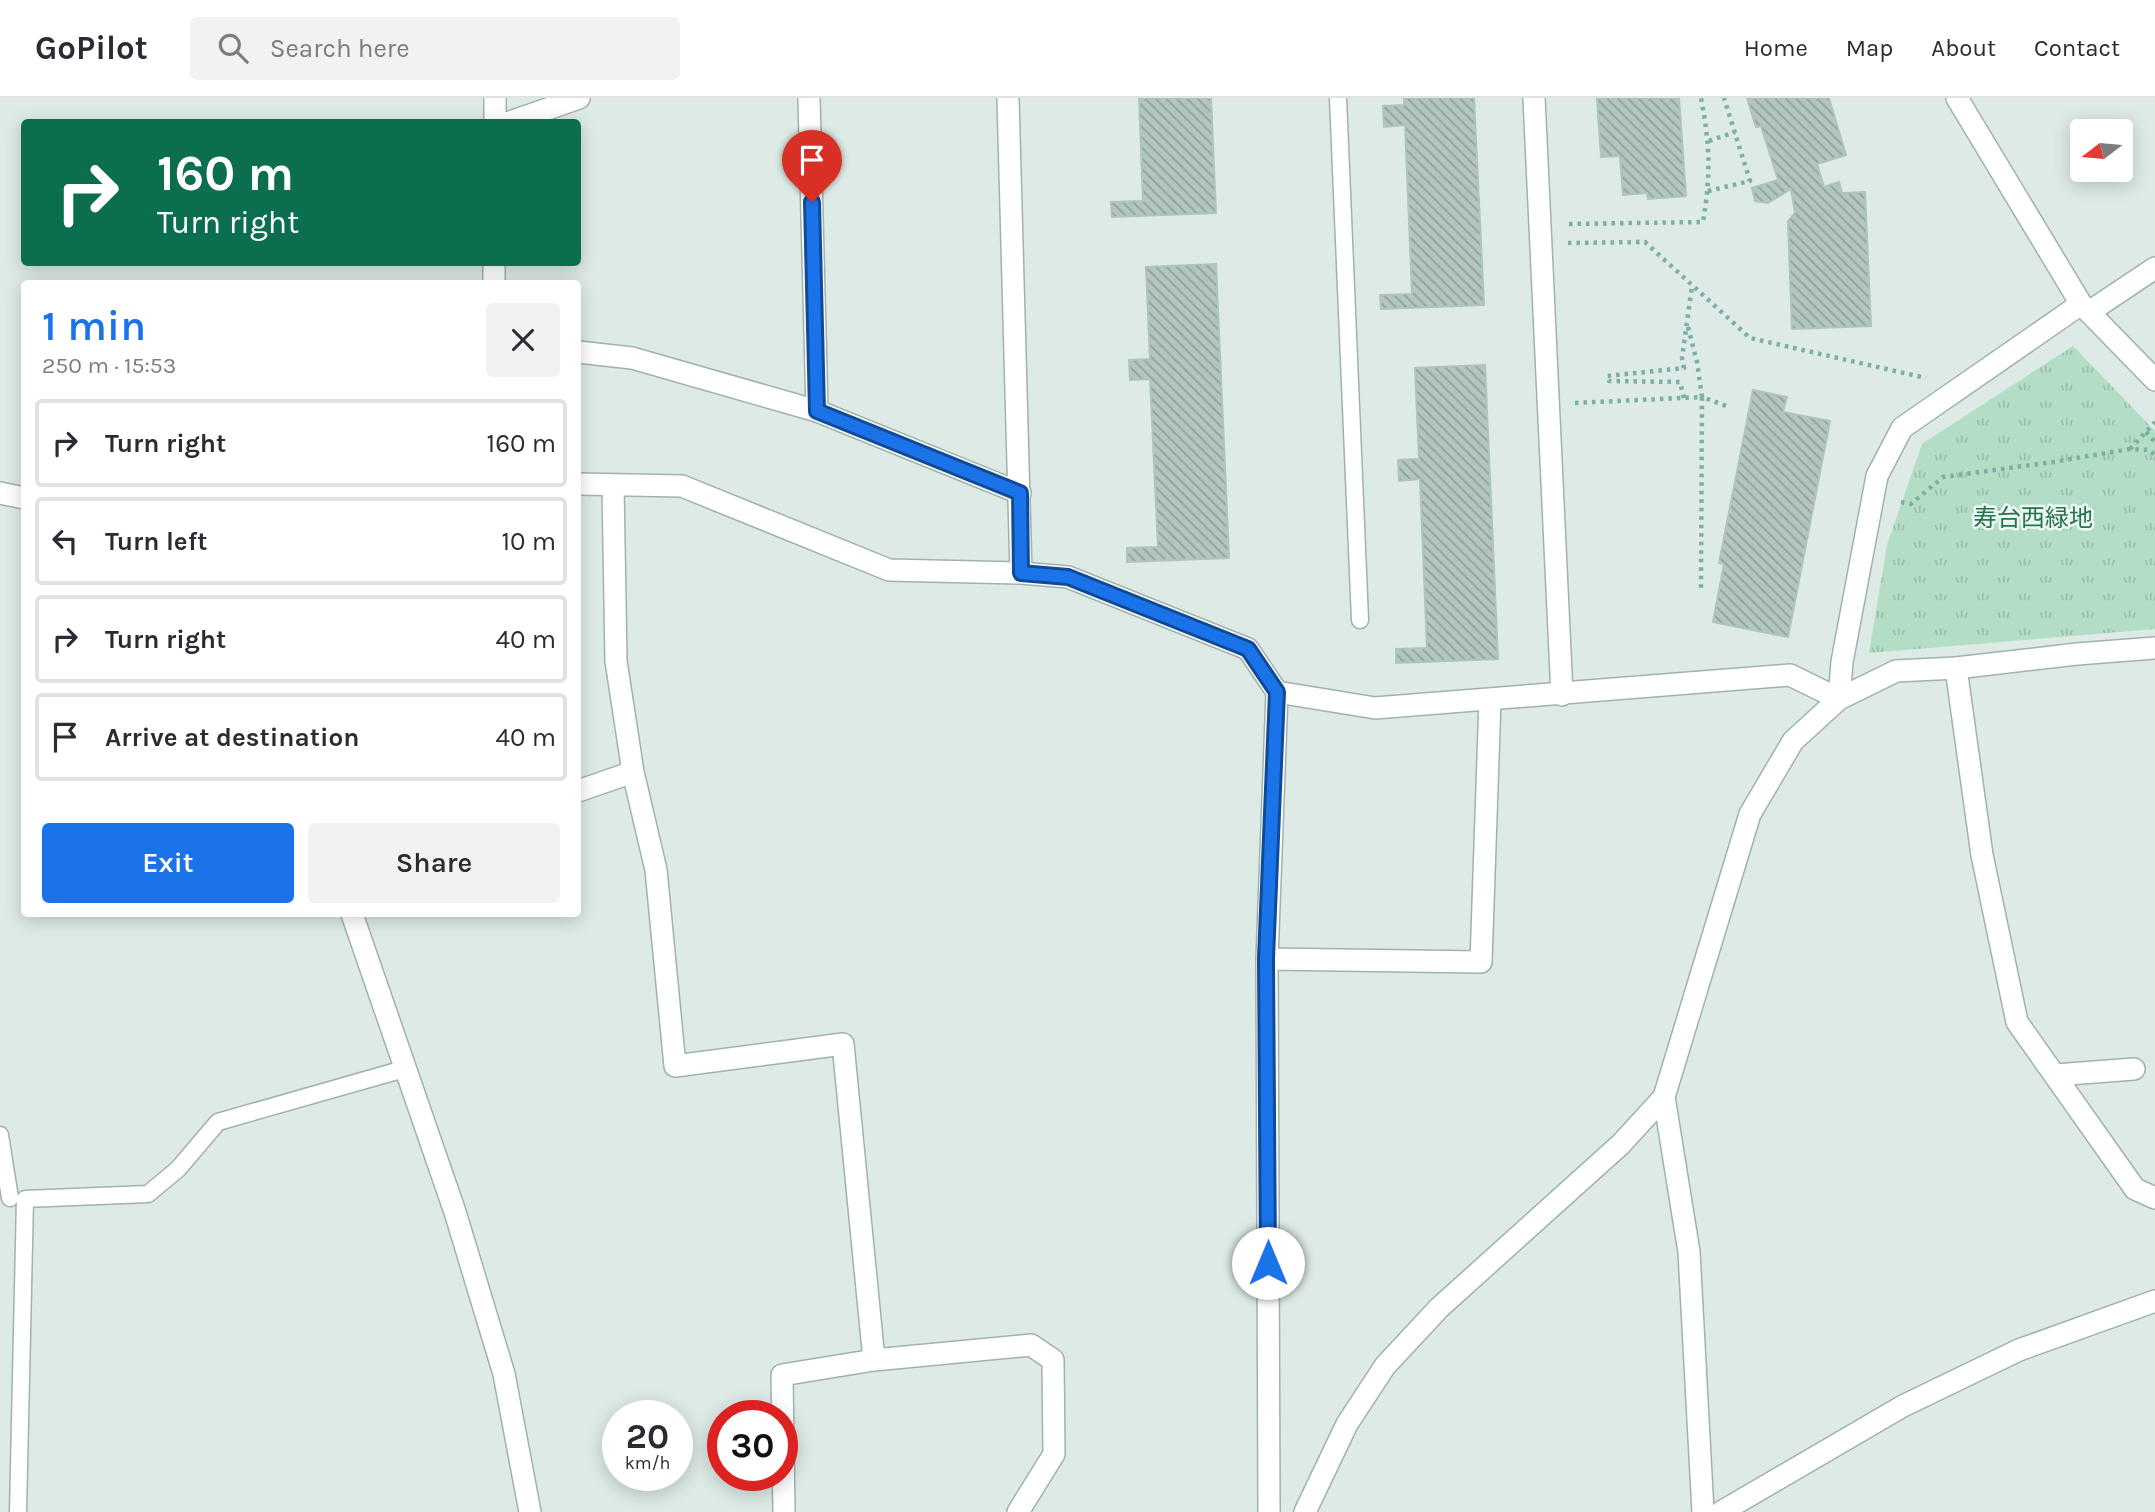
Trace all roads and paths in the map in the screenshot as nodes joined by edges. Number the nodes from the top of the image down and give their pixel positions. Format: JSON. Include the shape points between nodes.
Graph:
{"nodes":[{"id":1,"x":495,"y":98,"type":"edge"},
{"id":2,"x":579,"y":98,"type":"edge"},
{"id":3,"x":809,"y":98,"type":"edge"},
{"id":4,"x":1007,"y":98,"type":"edge"},
{"id":5,"x":1338,"y":98,"type":"edge"},
{"id":6,"x":1534,"y":98,"type":"edge"},
{"id":7,"x":1701,"y":98,"type":"edge"},
{"id":8,"x":1724,"y":98,"type":"edge"},
{"id":9,"x":1957,"y":98,"type":"edge"},
{"id":10,"x":495,"y":119,"type":"edge"},
{"id":11,"x":519,"y":119,"type":"edge"},
{"id":12,"x":1735,"y":132,"type":"junction"},
{"id":13,"x":1710,"y":141,"type":"junction"},
{"id":14,"x":1708,"y":191,"type":"junction"},
{"id":15,"x":1568,"y":224,"type":"dead end"},
{"id":16,"x":1568,"y":243,"type":"dead end"},
{"id":17,"x":2155,"y":268,"type":"edge"},
{"id":18,"x":1692,"y":285,"type":"junction"},
{"id":19,"x":2085,"y":308,"type":"junction"},
{"id":20,"x":1687,"y":324,"type":"junction"},
{"id":21,"x":581,"y":352,"type":"edge"},
{"id":22,"x":2155,"y":380,"type":"edge"},
{"id":23,"x":1937,"y":381,"type":"dead end"},
{"id":24,"x":1702,"y":397,"type":"junction"},
{"id":25,"x":1684,"y":398,"type":"junction"},
{"id":26,"x":1574,"y":403,"type":"dead end"},
{"id":27,"x":1729,"y":407,"type":"dead end"},
{"id":28,"x":817,"y":411,"type":"junction"},
{"id":29,"x":2155,"y":422,"type":"edge"},
{"id":30,"x":2146,"y":432,"type":"junction"},
{"id":31,"x":2155,"y":442,"type":"edge"},
{"id":32,"x":2130,"y":449,"type":"junction"},
{"id":33,"x":2155,"y":455,"type":"edge"},
{"id":34,"x":581,"y":484,"type":"edge"},
{"id":35,"x":614,"y":486,"type":"junction"},
{"id":36,"x":0,"y":493,"type":"edge"},
{"id":37,"x":1020,"y":493,"type":"junction"},
{"id":38,"x":21,"y":497,"type":"edge"},
{"id":39,"x":1911,"y":504,"type":"dead end"},
{"id":40,"x":1021,"y":573,"type":"junction"},
{"id":41,"x":1701,"y":588,"type":"dead end"},
{"id":42,"x":1360,"y":620,"type":"dead end"},
{"id":43,"x":2155,"y":648,"type":"edge"},
{"id":44,"x":1956,"y":668,"type":"junction"},
{"id":45,"x":1277,"y":692,"type":"junction"},
{"id":46,"x":1562,"y":695,"type":"junction"},
{"id":47,"x":1839,"y":699,"type":"junction"},
{"id":48,"x":1490,"y":700,"type":"junction"},
{"id":49,"x":633,"y":772,"type":"junction"},
{"id":50,"x":581,"y":790,"type":"edge"},
{"id":51,"x":353,"y":917,"type":"edge"},
{"id":52,"x":1266,"y":958,"type":"junction"},
{"id":53,"x":404,"y":1069,"type":"junction"},
{"id":54,"x":2134,"y":1069,"type":"dead end"},
{"id":55,"x":2055,"y":1075,"type":"junction"},
{"id":56,"x":1664,"y":1097,"type":"junction"},
{"id":57,"x":0,"y":1135,"type":"edge"},
{"id":58,"x":10,"y":1198,"type":"dead end"},
{"id":59,"x":2155,"y":1198,"type":"edge"},
{"id":60,"x":2155,"y":1301,"type":"edge"},
{"id":61,"x":874,"y":1360,"type":"junction"},
{"id":62,"x":18,"y":1512,"type":"edge"},
{"id":63,"x":530,"y":1512,"type":"edge"},
{"id":64,"x":784,"y":1512,"type":"edge"},
{"id":65,"x":1018,"y":1512,"type":"edge"},
{"id":66,"x":1269,"y":1512,"type":"edge"},
{"id":67,"x":1305,"y":1512,"type":"edge"},
{"id":68,"x":1703,"y":1512,"type":"edge"},
{"id":69,"x":1721,"y":1512,"type":"edge"}],
"edges":[{"from":1,"to":10,"type":"street"},
{"from":2,"to":11,"type":"street"},
{"from":3,"to":28,"type":"street"},
{"from":4,"to":37,"type":"street"},
{"from":5,"to":42,"type":"lane"},
{"from":6,"to":46,"type":"street"},
{"from":7,"to":13,"type":"path"},
{"from":8,"to":12,"type":"path"},
{"from":9,"to":19,"type":"street"},
{"from":12,"to":13,"type":"path"},
{"from":12,"to":14,"type":"path","via":[[1750,181]]},
{"from":13,"to":14,"type":"path"},
{"from":14,"to":15,"type":"path","via":[[1703,222]]},
{"from":16,"to":18,"type":"path","via":[[1645,242]]},
{"from":17,"to":19,"type":"street"},
{"from":18,"to":20,"type":"path"},
{"from":18,"to":23,"type":"path","via":[[1750,338]]},
{"from":19,"to":22,"type":"street"},
{"from":19,"to":47,"type":"street","via":[[1902,428],[1877,476]]},
{"from":20,"to":24,"type":"path"},
{"from":20,"to":25,"type":"path","via":[[1684,368],[1607,376],[1609,382],[1680,382]]},
{"from":21,"to":28,"type":"street","via":[[632,358]]},
{"from":24,"to":25,"type":"path"},
{"from":24,"to":27,"type":"path"},
{"from":24,"to":41,"type":"path"},
{"from":25,"to":26,"type":"path"},
{"from":28,"to":37,"type":"street"},
{"from":29,"to":30,"type":"path"},
{"from":30,"to":31,"type":"path"},
{"from":30,"to":32,"type":"path"},
{"from":32,"to":33,"type":"path","via":[[2150,450]]},
{"from":32,"to":39,"type":"path","via":[[1943,477]]},
{"from":34,"to":35,"type":"street"},
{"from":35,"to":40,"type":"street","via":[[682,486],[889,570]]},
{"from":35,"to":49,"type":"street","via":[[616,661]]},
{"from":36,"to":38,"type":"street"},
{"from":37,"to":40,"type":"street"},
{"from":40,"to":45,"type":"street","via":[[1068,577],[1248,649]]},
{"from":43,"to":44,"type":"street"},
{"from":44,"to":47,"type":"street","via":[[1896,671]]},
{"from":44,"to":55,"type":"street","via":[[1982,855],[2017,1022]]},
{"from":45,"to":48,"type":"street","via":[[1374,708]]},
{"from":45,"to":52,"type":"street"},
{"from":46,"to":47,"type":"street","via":[[1790,675]]},
{"from":46,"to":48,"type":"street"},
{"from":47,"to":56,"type":"street","via":[[1793,741],[1749,814]]},
{"from":48,"to":52,"type":"street","via":[[1481,962]]},
{"from":49,"to":50,"type":"street"},
{"from":49,"to":61,"type":"street","via":[[656,870],[675,1066],[843,1044]]},
{"from":51,"to":53,"type":"street"},
{"from":52,"to":66,"type":"street"},
{"from":53,"to":62,"type":"lane","via":[[218,1122],[178,1169],[148,1194],[25,1199]]},
{"from":53,"to":63,"type":"street","via":[[456,1212],[504,1374]]},
{"from":54,"to":55,"type":"street"},
{"from":55,"to":59,"type":"street","via":[[2135,1189]]},
{"from":56,"to":67,"type":"street","via":[[1621,1144],[1439,1308],[1385,1366],[1347,1424]]},
{"from":56,"to":68,"type":"street","via":[[1689,1252]]},
{"from":57,"to":58,"type":"lane"},
{"from":60,"to":69,"type":"street","via":[[2020,1350],[1902,1406]]},
{"from":61,"to":64,"type":"street","via":[[782,1375]]},
{"from":61,"to":65,"type":"street","via":[[1031,1345],[1053,1360],[1054,1454]]}]}
